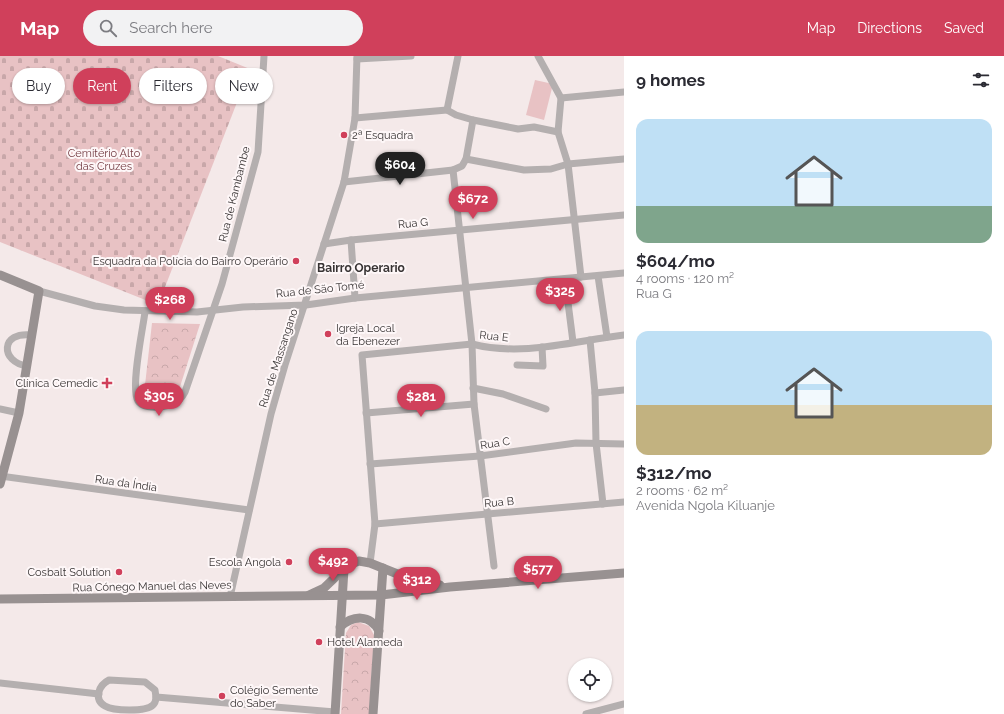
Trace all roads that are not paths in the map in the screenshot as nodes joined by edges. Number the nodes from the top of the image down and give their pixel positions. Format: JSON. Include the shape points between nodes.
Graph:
{"nodes":[{"id":1,"x":264,"y":56,"type":"edge"},
{"id":2,"x":411,"y":56,"type":"edge"},
{"id":3,"x":458,"y":56,"type":"edge"},
{"id":4,"x":538,"y":56,"type":"edge"},
{"id":5,"x":357,"y":58,"type":"edge"},
{"id":6,"x":624,"y":92,"type":"edge"},
{"id":7,"x":561,"y":98,"type":"junction"},
{"id":8,"x":448,"y":110,"type":"junction"},
{"id":9,"x":355,"y":118,"type":"junction"},
{"id":10,"x":473,"y":120,"type":"junction"},
{"id":11,"x":558,"y":132,"type":"junction"},
{"id":12,"x":466,"y":159,"type":"junction"},
{"id":13,"x":624,"y":159,"type":"edge"},
{"id":14,"x":568,"y":164,"type":"junction"},
{"id":15,"x":453,"y":170,"type":"junction"},
{"id":16,"x":344,"y":182,"type":"junction"},
{"id":17,"x":624,"y":215,"type":"edge"},
{"id":18,"x":574,"y":221,"type":"junction"},
{"id":19,"x":460,"y":230,"type":"junction"},
{"id":20,"x":351,"y":240,"type":"junction"},
{"id":21,"x":324,"y":244,"type":"junction"},
{"id":22,"x":624,"y":273,"type":"edge"},
{"id":23,"x":0,"y":275,"type":"edge"},
{"id":24,"x":598,"y":276,"type":"junction"},
{"id":25,"x":581,"y":277,"type":"junction"},
{"id":26,"x":565,"y":279,"type":"junction"},
{"id":27,"x":466,"y":288,"type":"junction"},
{"id":28,"x":39,"y":291,"type":"junction"},
{"id":29,"x":355,"y":298,"type":"junction"},
{"id":30,"x":306,"y":305,"type":"junction"},
{"id":31,"x":212,"y":311,"type":"junction"},
{"id":32,"x":146,"y":312,"type":"junction"},
{"id":33,"x":32,"y":335,"type":"junction"},
{"id":34,"x":624,"y":335,"type":"edge"},
{"id":35,"x":607,"y":337,"type":"junction"},
{"id":36,"x":590,"y":340,"type":"junction"},
{"id":37,"x":573,"y":342,"type":"junction"},
{"id":38,"x":472,"y":344,"type":"junction"},
{"id":39,"x":542,"y":347,"type":"junction"},
{"id":40,"x":516,"y":365,"type":"dead end"},
{"id":41,"x":27,"y":366,"type":"junction"},
{"id":42,"x":473,"y":388,"type":"junction"},
{"id":43,"x":624,"y":390,"type":"edge"},
{"id":44,"x":595,"y":393,"type":"junction"},
{"id":45,"x":474,"y":404,"type":"junction"},
{"id":46,"x":0,"y":409,"type":"edge"},
{"id":47,"x":546,"y":409,"type":"dead end"},
{"id":48,"x":366,"y":412,"type":"junction"},
{"id":49,"x":18,"y":413,"type":"junction"},
{"id":50,"x":596,"y":443,"type":"junction"},
{"id":51,"x":624,"y":444,"type":"edge"},
{"id":52,"x":480,"y":456,"type":"junction"},
{"id":53,"x":370,"y":464,"type":"junction"},
{"id":54,"x":1,"y":479,"type":"edge"},
{"id":55,"x":624,"y":502,"type":"edge"},
{"id":56,"x":603,"y":504,"type":"junction"},
{"id":57,"x":249,"y":510,"type":"junction"},
{"id":58,"x":487,"y":513,"type":"junction"},
{"id":59,"x":375,"y":524,"type":"junction"},
{"id":60,"x":370,"y":563,"type":"junction"},
{"id":61,"x":494,"y":566,"type":"dead end"},
{"id":62,"x":383,"y":568,"type":"junction"},
{"id":63,"x":344,"y":569,"type":"junction"},
{"id":64,"x":624,"y":573,"type":"edge"},
{"id":65,"x":450,"y":587,"type":"junction"},
{"id":66,"x":381,"y":595,"type":"junction"},
{"id":67,"x":342,"y":596,"type":"junction"},
{"id":68,"x":230,"y":597,"type":"junction"},
{"id":69,"x":303,"y":597,"type":"junction"},
{"id":70,"x":0,"y":599,"type":"edge"},
{"id":71,"x":340,"y":627,"type":"junction"},
{"id":72,"x":379,"y":631,"type":"junction"},
{"id":73,"x":0,"y":683,"type":"edge"},
{"id":74,"x":98,"y":694,"type":"junction"},
{"id":75,"x":156,"y":698,"type":"junction"},
{"id":76,"x":624,"y":704,"type":"edge"},
{"id":77,"x":124,"y":712,"type":"edge"},
{"id":78,"x":335,"y":713,"type":"edge"},
{"id":79,"x":373,"y":714,"type":"edge"},
{"id":80,"x":586,"y":714,"type":"edge"}],
"edges":[{"from":1,"to":31,"type":"street","name":"Rua de Kambambe","via":[[258,152],[222,284]]},
{"from":2,"to":5,"type":"street"},
{"from":3,"to":8,"type":"street"},
{"from":4,"to":7,"type":"street"},
{"from":5,"to":9,"type":"street","name":"Rua de Massangano"},
{"from":6,"to":7,"type":"street"},
{"from":7,"to":11,"type":"street"},
{"from":8,"to":9,"type":"street"},
{"from":8,"to":10,"type":"street"},
{"from":9,"to":16,"type":"street","name":"Rua de Massangano"},
{"from":10,"to":11,"type":"street","via":[[518,129],[534,127]]},
{"from":10,"to":12,"type":"street"},
{"from":11,"to":14,"type":"street"},
{"from":12,"to":14,"type":"street","via":[[524,170],[551,170]]},
{"from":12,"to":15,"type":"street","via":[[462,166]]},
{"from":13,"to":14,"type":"street"},
{"from":14,"to":18,"type":"street"},
{"from":15,"to":16,"type":"street"},
{"from":15,"to":19,"type":"street"},
{"from":16,"to":21,"type":"street","name":"Rua de Massangano"},
{"from":17,"to":18,"type":"street","name":"Rua G"},
{"from":18,"to":19,"type":"street","name":"Rua G"},
{"from":18,"to":25,"type":"street"},
{"from":19,"to":20,"type":"street","name":"Rua G"},
{"from":19,"to":27,"type":"street"},
{"from":20,"to":21,"type":"street","name":"Rua G"},
{"from":20,"to":29,"type":"street"},
{"from":21,"to":30,"type":"street","name":"Rua de Massangano"},
{"from":22,"to":24,"type":"street","name":"Rua de São Tomé"},
{"from":23,"to":28,"type":"main road","name":"Rua de São Tomé"},
{"from":24,"to":25,"type":"street","name":"Rua de São Tomé"},
{"from":24,"to":35,"type":"street"},
{"from":25,"to":26,"type":"street","name":"Rua de São Tomé"},
{"from":26,"to":27,"type":"street","name":"Rua de São Tomé"},
{"from":26,"to":37,"type":"street"},
{"from":27,"to":29,"type":"street","name":"Rua de São Tomé"},
{"from":27,"to":38,"type":"street"},
{"from":28,"to":32,"type":"street","name":"Rua de São Tomé","via":[[95,306]]},
{"from":28,"to":33,"type":"main road"},
{"from":29,"to":30,"type":"street","name":"Rua de São Tomé"},
{"from":30,"to":31,"type":"street","name":"Rua de São Tomé","via":[[243,307]]},
{"from":30,"to":57,"type":"street","name":"Rua de Massangano","via":[[271,414]]},
{"from":31,"to":32,"type":"street","name":"Rua de São Tomé"},
{"from":31,"to":32,"type":"street","name":"Rua de Kambambe","via":[[181,400],[174,405],[158,407],[143,406],[135,395]]},
{"from":33,"to":41,"type":"main road"},
{"from":33,"to":41,"type":"street","via":[[15,335],[6,347],[11,361]]},
{"from":34,"to":35,"type":"street","name":"Rua E"},
{"from":35,"to":36,"type":"street","name":"Rua E"},
{"from":36,"to":37,"type":"street","name":"Rua E"},
{"from":36,"to":44,"type":"street"},
{"from":37,"to":39,"type":"street","name":"Rua E"},
{"from":38,"to":39,"type":"street","name":"Rua E","via":[[506,349]]},
{"from":38,"to":42,"type":"street"},
{"from":38,"to":48,"type":"street","name":"Rua E","via":[[362,355]]},
{"from":39,"to":40,"type":"street","via":[[543,366]]},
{"from":41,"to":49,"type":"main road"},
{"from":42,"to":45,"type":"street"},
{"from":42,"to":47,"type":"street","via":[[503,394]]},
{"from":43,"to":44,"type":"street"},
{"from":44,"to":50,"type":"street"},
{"from":45,"to":48,"type":"street"},
{"from":45,"to":52,"type":"street"},
{"from":46,"to":49,"type":"street"},
{"from":48,"to":53,"type":"street"},
{"from":49,"to":54,"type":"main road"},
{"from":50,"to":51,"type":"street","name":"Rua C"},
{"from":50,"to":52,"type":"street","name":"Rua C","via":[[550,446]]},
{"from":50,"to":56,"type":"street"},
{"from":52,"to":53,"type":"street","name":"Rua C"},
{"from":52,"to":58,"type":"street"},
{"from":53,"to":59,"type":"street"},
{"from":54,"to":57,"type":"street","name":"Rua da Índia"},
{"from":55,"to":56,"type":"street","name":"Rua B"},
{"from":56,"to":58,"type":"street","name":"Rua B"},
{"from":57,"to":68,"type":"street","name":"Rua de Massangano"},
{"from":58,"to":59,"type":"street","name":"Rua B"},
{"from":58,"to":61,"type":"street"},
{"from":59,"to":60,"type":"street"},
{"from":60,"to":62,"type":"main road"},
{"from":60,"to":63,"type":"main road","via":[[353,562]]},
{"from":62,"to":65,"type":"main road","via":[[410,578]]},
{"from":62,"to":66,"type":"main road"},
{"from":63,"to":67,"type":"main road"},
{"from":63,"to":69,"type":"main road","via":[[324,588]]},
{"from":64,"to":65,"type":"main road","name":"Rua Cónego Manuel das Neves"},
{"from":65,"to":66,"type":"main road","name":"Rua Cónego Manuel das Neves"},
{"from":66,"to":67,"type":"main road","name":"Rua Cónego Manuel das Neves"},
{"from":66,"to":72,"type":"main road"},
{"from":67,"to":69,"type":"main road","name":"Rua Cónego Manuel das Neves"},
{"from":67,"to":71,"type":"main road"},
{"from":68,"to":69,"type":"main road","name":"Rua Cónego Manuel das Neves"},
{"from":68,"to":70,"type":"main road","name":"Rua Cónego Manuel das Neves"},
{"from":71,"to":72,"type":"main road","via":[[354,618],[361,618],[372,621]]},
{"from":71,"to":78,"type":"main road"},
{"from":72,"to":79,"type":"main road"},
{"from":73,"to":74,"type":"street"},
{"from":74,"to":75,"type":"street","via":[[105,682],[145,682],[155,690]]},
{"from":74,"to":77,"type":"street","via":[[100,702],[107,708]]},
{"from":75,"to":77,"type":"street","via":[[148,708]]},
{"from":75,"to":78,"type":"street"},
{"from":76,"to":80,"type":"street"}]}
